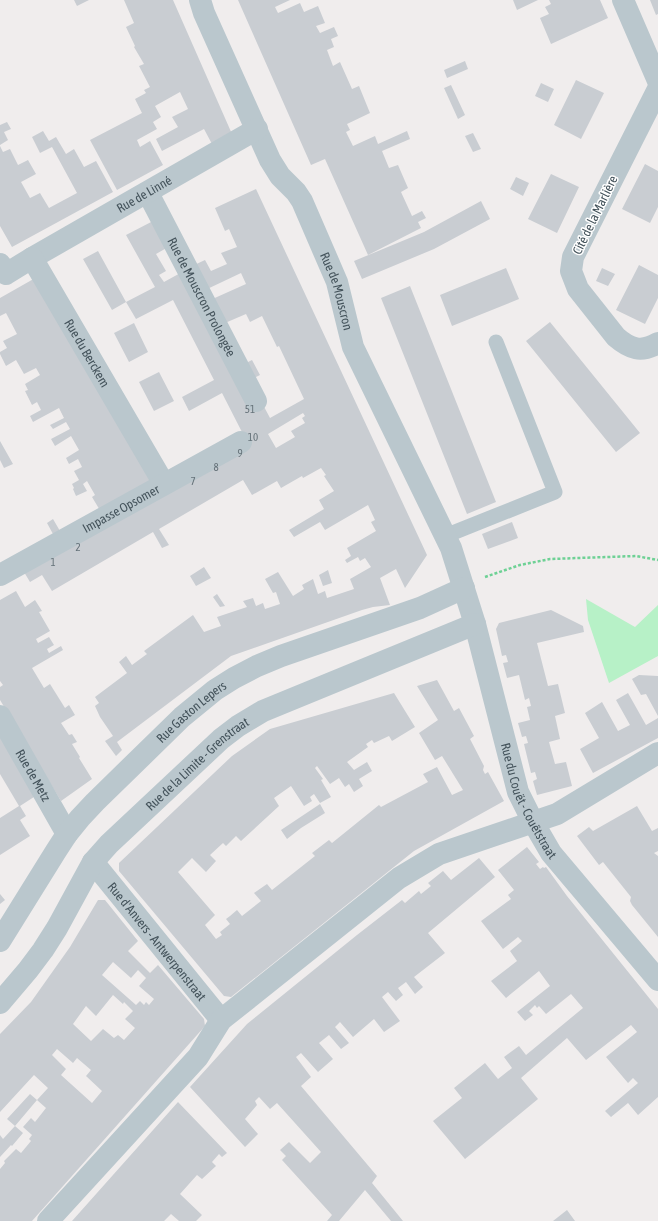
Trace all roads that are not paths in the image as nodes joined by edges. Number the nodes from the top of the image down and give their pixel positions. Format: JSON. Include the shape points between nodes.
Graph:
{"nodes":[{"id":1,"x":200,"y":0,"type":"edge"},
{"id":2,"x":623,"y":0,"type":"edge"},
{"id":3,"x":658,"y":81,"type":"edge"},
{"id":4,"x":658,"y":89,"type":"edge"},
{"id":5,"x":257,"y":129,"type":"junction"},
{"id":6,"x":148,"y":193,"type":"junction"},
{"id":7,"x":32,"y":258,"type":"junction"},
{"id":8,"x":2,"y":274,"type":"edge"},
{"id":9,"x":496,"y":342,"type":"dead end"},
{"id":10,"x":658,"y":343,"type":"edge"},
{"id":11,"x":256,"y":401,"type":"dead end"},
{"id":12,"x":240,"y":442,"type":"dead end"},
{"id":13,"x":164,"y":484,"type":"junction"},
{"id":14,"x":445,"y":536,"type":"junction"},
{"id":15,"x":0,"y":575,"type":"edge"},
{"id":16,"x":464,"y":586,"type":"junction"},
{"id":17,"x":475,"y":624,"type":"junction"},
{"id":18,"x":0,"y":716,"type":"edge"},
{"id":19,"x":658,"y":753,"type":"edge"},
{"id":20,"x":533,"y":822,"type":"junction"},
{"id":21,"x":67,"y":834,"type":"junction"},
{"id":22,"x":93,"y":862,"type":"junction"},
{"id":23,"x":0,"y":942,"type":"edge"},
{"id":24,"x":658,"y":980,"type":"edge"},
{"id":25,"x":0,"y":1003,"type":"edge"},
{"id":26,"x":221,"y":1020,"type":"junction"},
{"id":27,"x":48,"y":1221,"type":"edge"}],
"edges":[{"from":1,"to":5,"type":"street","name":"Rue de Mouscron"},
{"from":2,"to":3,"type":"street"},
{"from":4,"to":10,"type":"street","name":"Cité de la Marlière","via":[[573,256],[571,271],[578,289],[622,342],[637,349]]},
{"from":5,"to":6,"type":"street","name":"Rue de Linné"},
{"from":5,"to":14,"type":"street","name":"Rue de Mouscron","via":[[270,160],[302,201],[337,282],[353,347]]},
{"from":6,"to":7,"type":"street","name":"Rue de Linné"},
{"from":6,"to":11,"type":"street","name":"Rue de Mouscron Prolongée"},
{"from":7,"to":8,"type":"street"},
{"from":7,"to":13,"type":"street","name":"Rue du Berckem"},
{"from":9,"to":14,"type":"lane","via":[[555,492]]},
{"from":12,"to":13,"type":"street","name":"Impasse Opsomer"},
{"from":13,"to":15,"type":"street","name":"Impasse Opsomer"},
{"from":14,"to":16,"type":"street","name":"Rue de Mouscron"},
{"from":16,"to":17,"type":"street","name":"Rue du Couët - Couëtstraat"},
{"from":16,"to":21,"type":"street","name":"Rue Gaston Lepers","via":[[420,608],[308,646],[234,678],[182,717],[94,802]]},
{"from":17,"to":20,"type":"street","name":"Rue du Couët - Couëtstraat","via":[[518,792]]},
{"from":17,"to":22,"type":"street","name":"Rue de la Limite - Grenstraat","via":[[264,711],[238,726],[216,743],[118,834]]},
{"from":18,"to":21,"type":"street","name":"Rue de Metz"},
{"from":19,"to":20,"type":"street","via":[[557,814]]},
{"from":20,"to":24,"type":"street","name":"Rue du Couët - Couëtstraat","via":[[551,853]]},
{"from":20,"to":26,"type":"street","via":[[439,854],[399,878]]},
{"from":21,"to":23,"type":"street","name":"Rue Gaston Lepers"},
{"from":22,"to":25,"type":"street","name":"Rue de la Limite - Grenstraat","via":[[43,950]]},
{"from":22,"to":26,"type":"street","name":"Rue d'Anvers - Antwerpenstraat"},
{"from":26,"to":27,"type":"street","via":[[198,1057]]}]}
